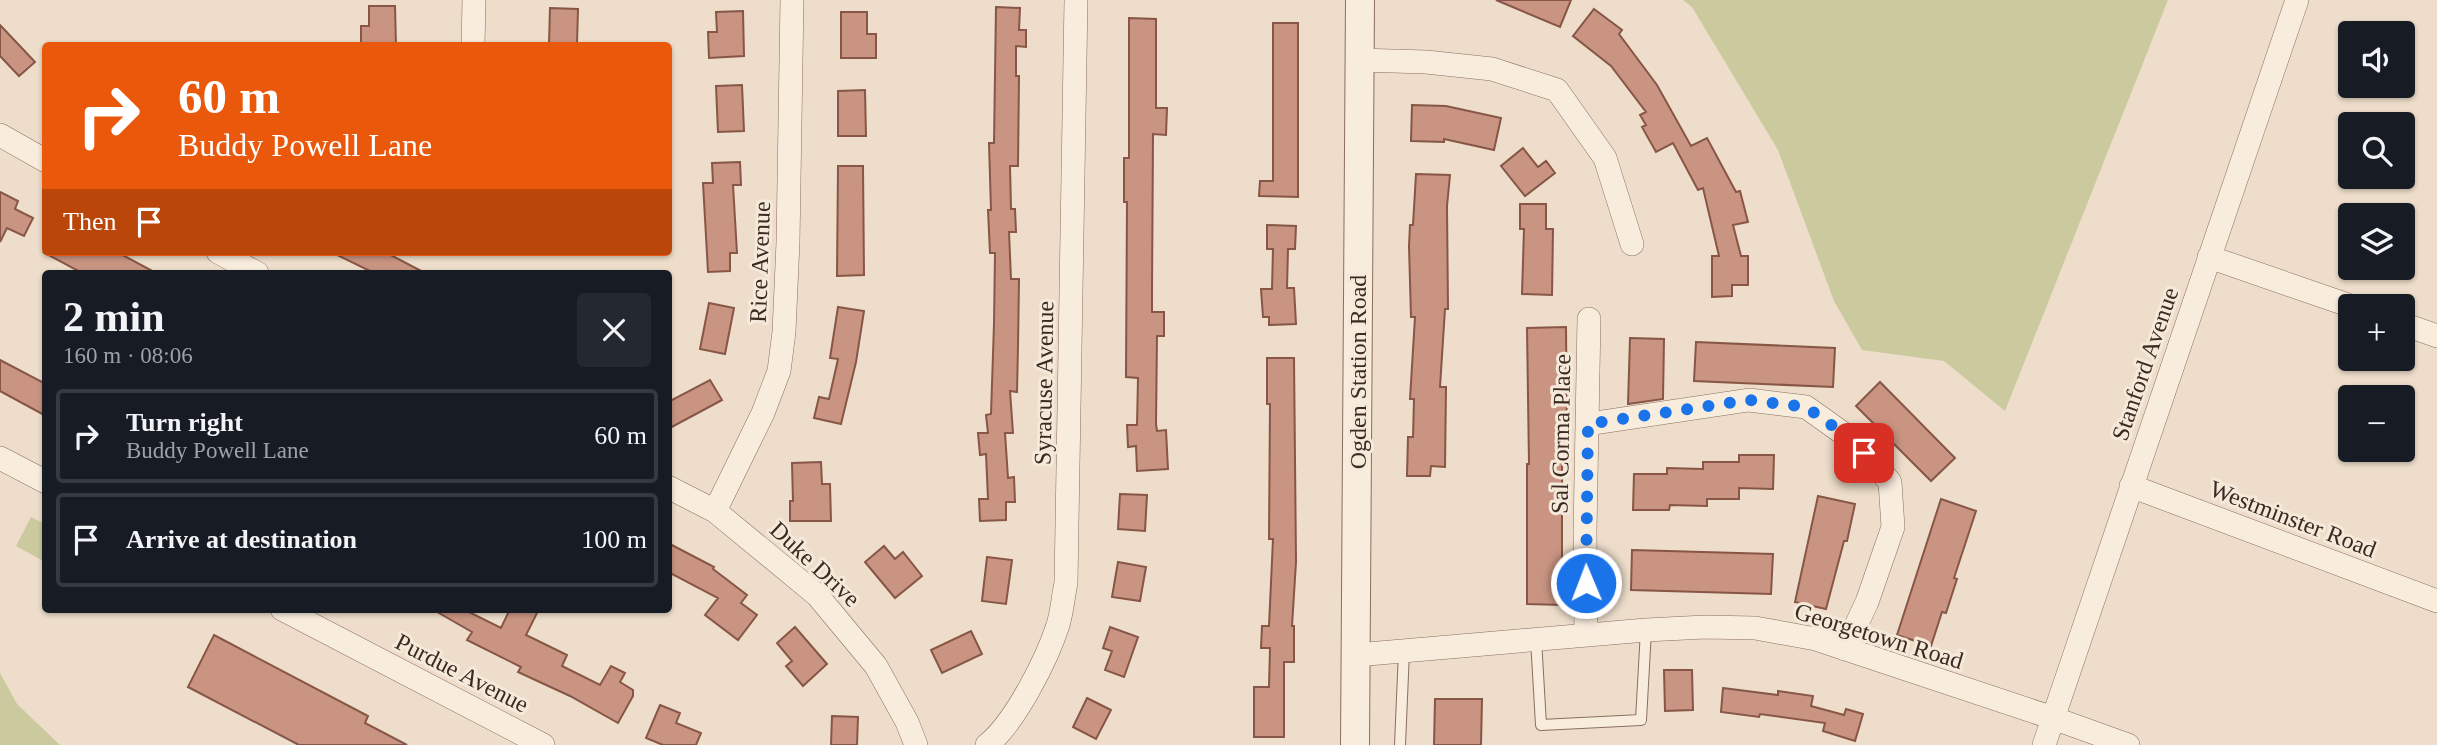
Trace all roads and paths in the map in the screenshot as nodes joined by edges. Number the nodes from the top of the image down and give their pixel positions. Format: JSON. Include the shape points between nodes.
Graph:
{"nodes":[{"id":1,"x":474,"y":0,"type":"edge"},
{"id":2,"x":792,"y":0,"type":"edge"},
{"id":3,"x":1076,"y":0,"type":"edge"},
{"id":4,"x":1360,"y":0,"type":"edge"},
{"id":5,"x":2297,"y":0,"type":"edge"},
{"id":6,"x":474,"y":42,"type":"edge"},
{"id":7,"x":1359,"y":60,"type":"junction"},
{"id":8,"x":0,"y":135,"type":"edge"},
{"id":9,"x":42,"y":159,"type":"edge"},
{"id":10,"x":1632,"y":244,"type":"dead end"},
{"id":11,"x":225,"y":256,"type":"edge"},
{"id":12,"x":2208,"y":257,"type":"junction"},
{"id":13,"x":251,"y":270,"type":"edge"},
{"id":14,"x":2338,"y":302,"type":"edge"},
{"id":15,"x":1589,"y":319,"type":"dead end"},
{"id":16,"x":2415,"y":328,"type":"edge"},
{"id":17,"x":2437,"y":336,"type":"edge"},
{"id":18,"x":1588,"y":424,"type":"junction"},
{"id":19,"x":0,"y":458,"type":"edge"},
{"id":20,"x":42,"y":480,"type":"edge"},
{"id":21,"x":2131,"y":486,"type":"junction"},
{"id":22,"x":672,"y":489,"type":"edge"},
{"id":23,"x":715,"y":511,"type":"junction"},
{"id":24,"x":2437,"y":601,"type":"edge"},
{"id":25,"x":290,"y":613,"type":"edge"},
{"id":26,"x":1646,"y":630,"type":"junction"},
{"id":27,"x":1586,"y":635,"type":"junction"},
{"id":28,"x":1536,"y":639,"type":"junction"},
{"id":29,"x":1845,"y":649,"type":"junction"},
{"id":30,"x":1404,"y":651,"type":"junction"},
{"id":31,"x":1356,"y":655,"type":"junction"},
{"id":32,"x":2053,"y":718,"type":"junction"},
{"id":33,"x":543,"y":745,"type":"edge"},
{"id":34,"x":916,"y":745,"type":"edge"},
{"id":35,"x":987,"y":745,"type":"edge"},
{"id":36,"x":1355,"y":745,"type":"edge"},
{"id":37,"x":1400,"y":745,"type":"edge"},
{"id":38,"x":2044,"y":745,"type":"edge"},
{"id":39,"x":2128,"y":745,"type":"edge"}],
"edges":[{"from":1,"to":6,"type":"street"},
{"from":2,"to":23,"type":"street","name":"Rice Avenue","via":[[788,242],[779,371]]},
{"from":3,"to":35,"type":"street","name":"Syracuse Avenue","via":[[1066,583],[1058,624],[1041,664],[1020,704]]},
{"from":4,"to":7,"type":"street","name":"Ogden Station Road"},
{"from":5,"to":12,"type":"street","name":"Stanford Avenue"},
{"from":7,"to":10,"type":"street","via":[[1492,69],[1557,90],[1605,158]]},
{"from":7,"to":31,"type":"street","name":"Ogden Station Road"},
{"from":8,"to":9,"type":"street"},
{"from":11,"to":13,"type":"street"},
{"from":12,"to":14,"type":"street"},
{"from":12,"to":21,"type":"street","name":"Stanford Avenue"},
{"from":15,"to":18,"type":"street","name":"Sal Corma Place"},
{"from":16,"to":17,"type":"street"},
{"from":18,"to":27,"type":"street","name":"Sal Corma Place"},
{"from":18,"to":29,"type":"street","via":[[1749,400],[1806,407],[1851,439],[1890,482],[1893,527]]},
{"from":19,"to":20,"type":"street"},
{"from":21,"to":24,"type":"street","name":"Westminster Road"},
{"from":21,"to":32,"type":"street","name":"Stanford Avenue"},
{"from":22,"to":23,"type":"street","name":"Duke Drive"},
{"from":23,"to":34,"type":"street","name":"Duke Drive","via":[[817,595],[852,634],[876,666]]},
{"from":25,"to":33,"type":"street","name":"Purdue Avenue"},
{"from":26,"to":27,"type":"street","name":"Georgetown Road"},
{"from":26,"to":28,"type":"lane","via":[[1641,720],[1541,725]]},
{"from":26,"to":29,"type":"street","name":"Georgetown Road","via":[[1755,628]]},
{"from":27,"to":28,"type":"street","name":"Georgetown Road"},
{"from":28,"to":30,"type":"street","name":"Georgetown Road"},
{"from":29,"to":32,"type":"street","name":"Georgetown Road"},
{"from":30,"to":31,"type":"street","name":"Georgetown Road"},
{"from":30,"to":37,"type":"lane"},
{"from":31,"to":36,"type":"street","name":"Ogden Station Road"},
{"from":32,"to":38,"type":"street","name":"Stanford Avenue"},
{"from":32,"to":39,"type":"street","name":"Georgetown Road"}]}
